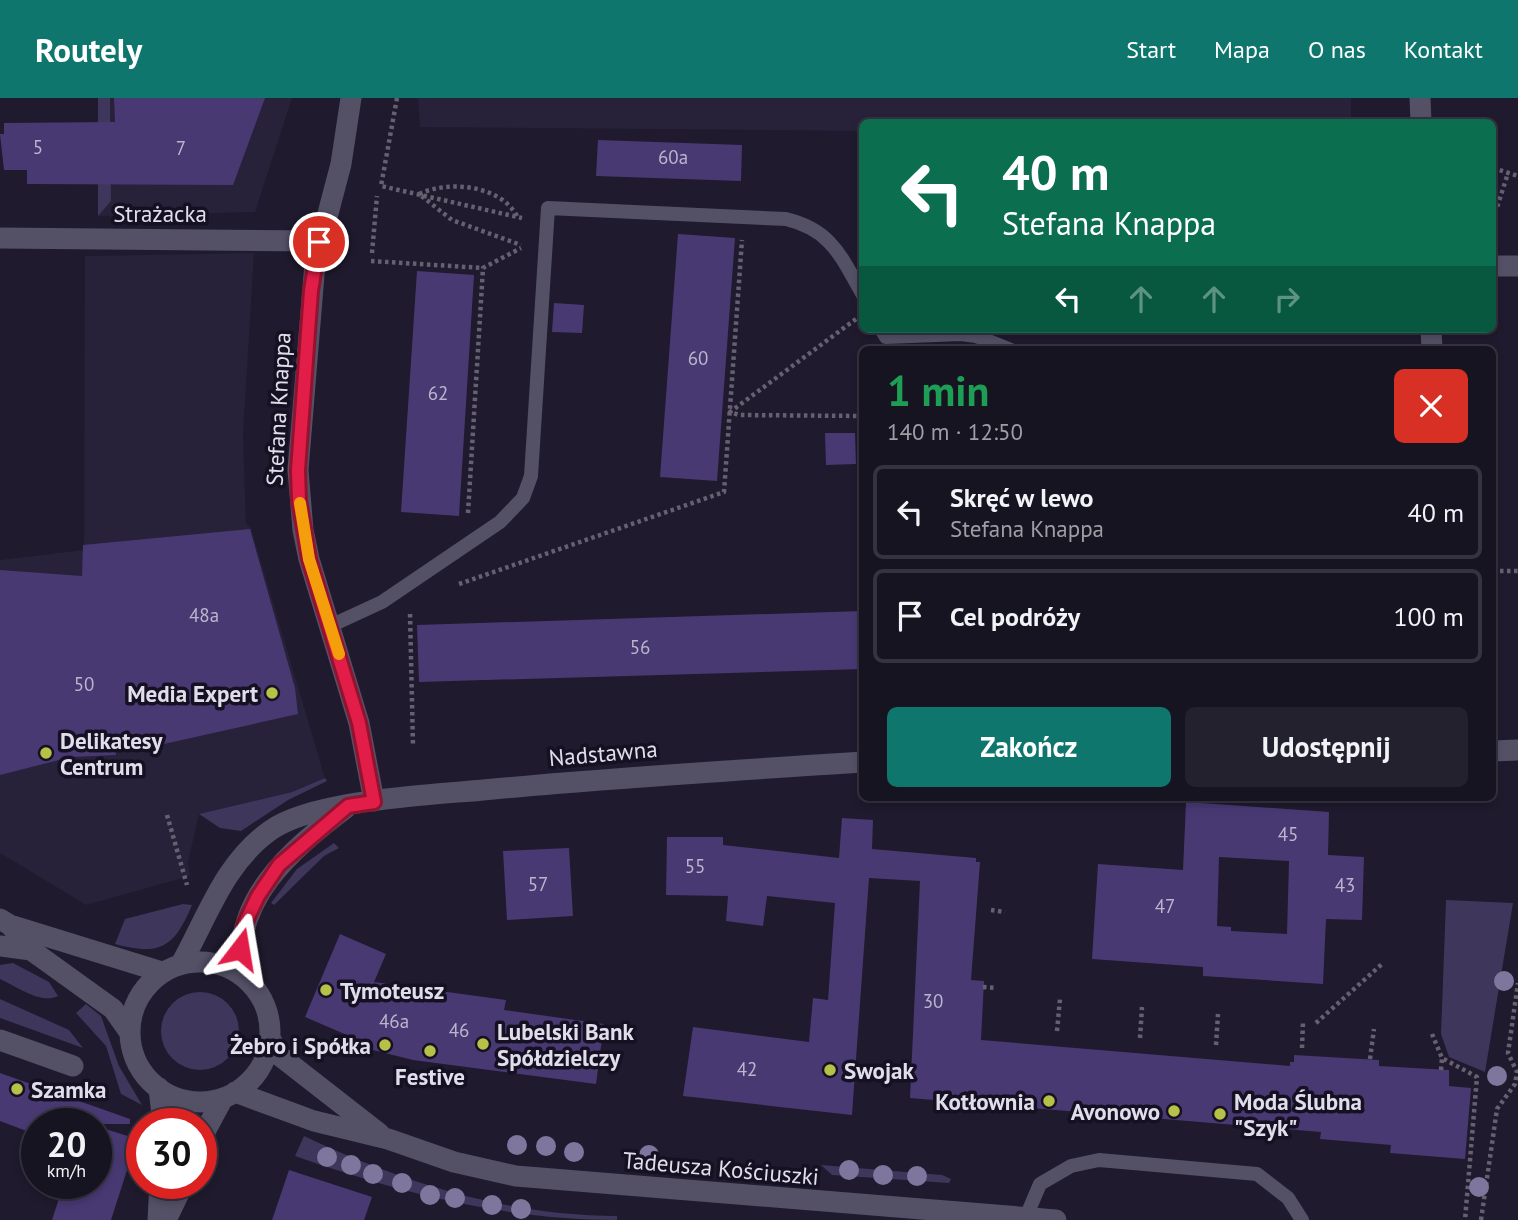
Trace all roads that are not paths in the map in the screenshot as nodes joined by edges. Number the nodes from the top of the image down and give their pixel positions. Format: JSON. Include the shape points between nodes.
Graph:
{"nodes":[{"id":1,"x":351,"y":98,"type":"edge"},
{"id":2,"x":1420,"y":98,"type":"edge"},
{"id":3,"x":1422,"y":119,"type":"edge"},
{"id":4,"x":0,"y":238,"type":"edge"},
{"id":5,"x":319,"y":242,"type":"junction"},
{"id":6,"x":1496,"y":266,"type":"edge"},
{"id":7,"x":1518,"y":266,"type":"edge"},
{"id":8,"x":859,"y":289,"type":"edge"},
{"id":9,"x":884,"y":333,"type":"edge"},
{"id":10,"x":1001,"y":346,"type":"edge"},
{"id":11,"x":330,"y":626,"type":"junction"},
{"id":12,"x":1518,"y":750,"type":"edge"},
{"id":13,"x":1496,"y":751,"type":"edge"},
{"id":14,"x":859,"y":762,"type":"edge"},
{"id":15,"x":374,"y":802,"type":"junction"},
{"id":16,"x":348,"y":806,"type":"junction"},
{"id":17,"x":5,"y":922,"type":"edge"},
{"id":18,"x":0,"y":946,"type":"edge"},
{"id":19,"x":31,"y":950,"type":"junction"},
{"id":20,"x":171,"y":968,"type":"junction"},
{"id":21,"x":244,"y":978,"type":"junction"},
{"id":22,"x":130,"y":1033,"type":"junction"},
{"id":23,"x":270,"y":1038,"type":"junction"},
{"id":24,"x":0,"y":1040,"type":"edge"},
{"id":25,"x":73,"y":1066,"type":"dead end"},
{"id":26,"x":159,"y":1088,"type":"junction"},
{"id":27,"x":229,"y":1095,"type":"junction"},
{"id":28,"x":161,"y":1108,"type":"edge"},
{"id":29,"x":217,"y":1114,"type":"edge"},
{"id":30,"x":388,"y":1139,"type":"junction"},
{"id":31,"x":159,"y":1199,"type":"edge"},
{"id":32,"x":176,"y":1199,"type":"edge"},
{"id":33,"x":1026,"y":1219,"type":"edge"},
{"id":34,"x":158,"y":1220,"type":"edge"},
{"id":35,"x":166,"y":1220,"type":"edge"},
{"id":36,"x":1056,"y":1220,"type":"edge"},
{"id":37,"x":1303,"y":1220,"type":"edge"}],
"edges":[{"from":1,"to":5,"type":"street","name":"Stefana Knappa","via":[[341,164]]},
{"from":2,"to":3,"type":"street"},
{"from":4,"to":5,"type":"street","name":"Strażacka"},
{"from":5,"to":11,"type":"street","name":"Stefana Knappa","via":[[298,470],[303,530]]},
{"from":6,"to":7,"type":"street"},
{"from":8,"to":11,"type":"lane","via":[[835,246],[814,228],[786,219],[548,208],[531,476],[517,507],[382,602]]},
{"from":9,"to":10,"type":"lane","via":[[886,337],[976,336]]},
{"from":11,"to":15,"type":"street","name":"Stefana Knappa","via":[[359,723]]},
{"from":12,"to":13,"type":"street"},
{"from":14,"to":15,"type":"street","name":"Nadstawna","via":[[633,776]]},
{"from":15,"to":16,"type":"street","name":"Nadstawna"},
{"from":16,"to":20,"type":"street","name":"Nadstawna","via":[[297,816],[256,841],[228,872]]},
{"from":16,"to":21,"type":"street","via":[[292,852],[258,896],[245,923],[240,949]]},
{"from":17,"to":19,"type":"street"},
{"from":17,"to":20,"type":"street"},
{"from":18,"to":19,"type":"street"},
{"from":19,"to":22,"type":"street","via":[[113,1009]]},
{"from":20,"to":21,"type":"street","via":[[203,961],[225,966]]},
{"from":20,"to":22,"type":"street","via":[[138,999]]},
{"from":21,"to":23,"type":"street","via":[[262,998]]},
{"from":22,"to":26,"type":"street","via":[[141,1069]]},
{"from":23,"to":27,"type":"street","via":[[255,1075]]},
{"from":23,"to":30,"type":"street","name":"Tadeusza Kościuszki","via":[[289,1064]]},
{"from":24,"to":25,"type":"street"},
{"from":26,"to":27,"type":"street","via":[[190,1101]]},
{"from":26,"to":28,"type":"street"},
{"from":27,"to":29,"type":"street"},
{"from":27,"to":30,"type":"street","name":"Tadeusza Kościuszki"},
{"from":30,"to":33,"type":"street","name":"Tadeusza Kościuszki","via":[[454,1162],[516,1176]]},
{"from":31,"to":34,"type":"street"},
{"from":32,"to":35,"type":"street"},
{"from":33,"to":36,"type":"street","name":"Tadeusza Kościuszki"},
{"from":33,"to":37,"type":"lane","via":[[1040,1184],[1071,1166],[1099,1160],[1256,1174],[1287,1198]]}]}
